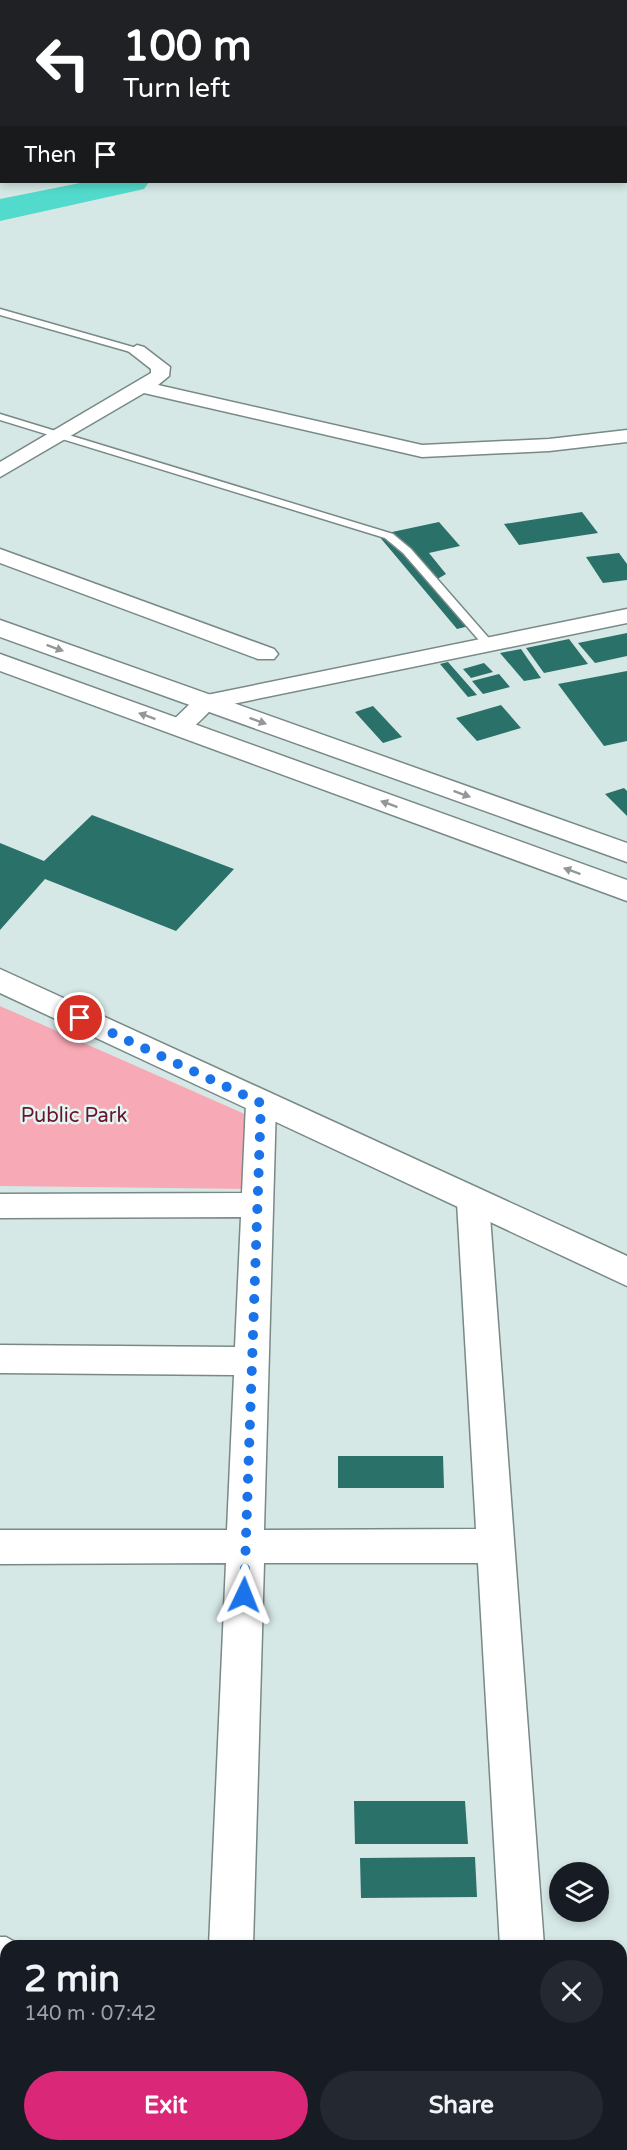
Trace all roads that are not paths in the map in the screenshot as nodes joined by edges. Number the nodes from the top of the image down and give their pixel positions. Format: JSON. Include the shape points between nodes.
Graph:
{"nodes":[{"id":1,"x":0,"y":312,"type":"edge"},
{"id":2,"x":137,"y":351,"type":"joint"},
{"id":3,"x":141,"y":387,"type":"junction"},
{"id":4,"x":0,"y":417,"type":"edge"},
{"id":5,"x":58,"y":434,"type":"junction"},
{"id":6,"x":627,"y":436,"type":"edge"},
{"id":7,"x":0,"y":471,"type":"edge"},
{"id":8,"x":0,"y":556,"type":"edge"},
{"id":9,"x":627,"y":616,"type":"edge"},
{"id":10,"x":0,"y":628,"type":"edge"},
{"id":11,"x":488,"y":644,"type":"junction"},
{"id":12,"x":266,"y":654,"type":"dead end"},
{"id":13,"x":0,"y":662,"type":"edge"},
{"id":14,"x":205,"y":702,"type":"junction"},
{"id":15,"x":178,"y":727,"type":"junction"},
{"id":16,"x":627,"y":853,"type":"edge"},
{"id":17,"x":627,"y":891,"type":"edge"},
{"id":18,"x":0,"y":980,"type":"edge"},
{"id":19,"x":261,"y":1103,"type":"junction"},
{"id":20,"x":473,"y":1202,"type":"junction"},
{"id":21,"x":257,"y":1205,"type":"junction"},
{"id":22,"x":0,"y":1206,"type":"edge"},
{"id":23,"x":627,"y":1272,"type":"edge"},
{"id":24,"x":0,"y":1359,"type":"edge"},
{"id":25,"x":252,"y":1361,"type":"junction"},
{"id":26,"x":496,"y":1546,"type":"junction"},
{"id":27,"x":0,"y":1547,"type":"edge"},
{"id":28,"x":246,"y":1548,"type":"junction"},
{"id":29,"x":231,"y":1940,"type":"edge"},
{"id":30,"x":522,"y":1940,"type":"edge"}],
"edges":[{"from":1,"to":2,"type":"lane"},
{"from":2,"to":3,"type":"street","via":[[161,367],[160,376]]},
{"from":3,"to":5,"type":"street"},
{"from":3,"to":6,"type":"street","via":[[422,451],[549,445]]},
{"from":4,"to":5,"type":"lane"},
{"from":5,"to":7,"type":"street"},
{"from":5,"to":11,"type":"lane","via":[[389,536],[407,551]]},
{"from":8,"to":12,"type":"street"},
{"from":9,"to":11,"type":"street"},
{"from":10,"to":14,"type":"street","one_way":true},
{"from":11,"to":14,"type":"street"},
{"from":15,"to":13,"type":"street","one_way":true},
{"from":14,"to":15,"type":"street"},
{"from":14,"to":16,"type":"street","one_way":true},
{"from":17,"to":15,"type":"street","one_way":true},
{"from":18,"to":19,"type":"street"},
{"from":19,"to":20,"type":"street"},
{"from":19,"to":21,"type":"street"},
{"from":20,"to":23,"type":"street"},
{"from":20,"to":26,"type":"street"},
{"from":21,"to":22,"type":"street"},
{"from":21,"to":25,"type":"street"},
{"from":24,"to":25,"type":"street"},
{"from":25,"to":28,"type":"street"},
{"from":26,"to":28,"type":"street"},
{"from":26,"to":30,"type":"street"},
{"from":27,"to":28,"type":"street"},
{"from":28,"to":29,"type":"street"}]}
